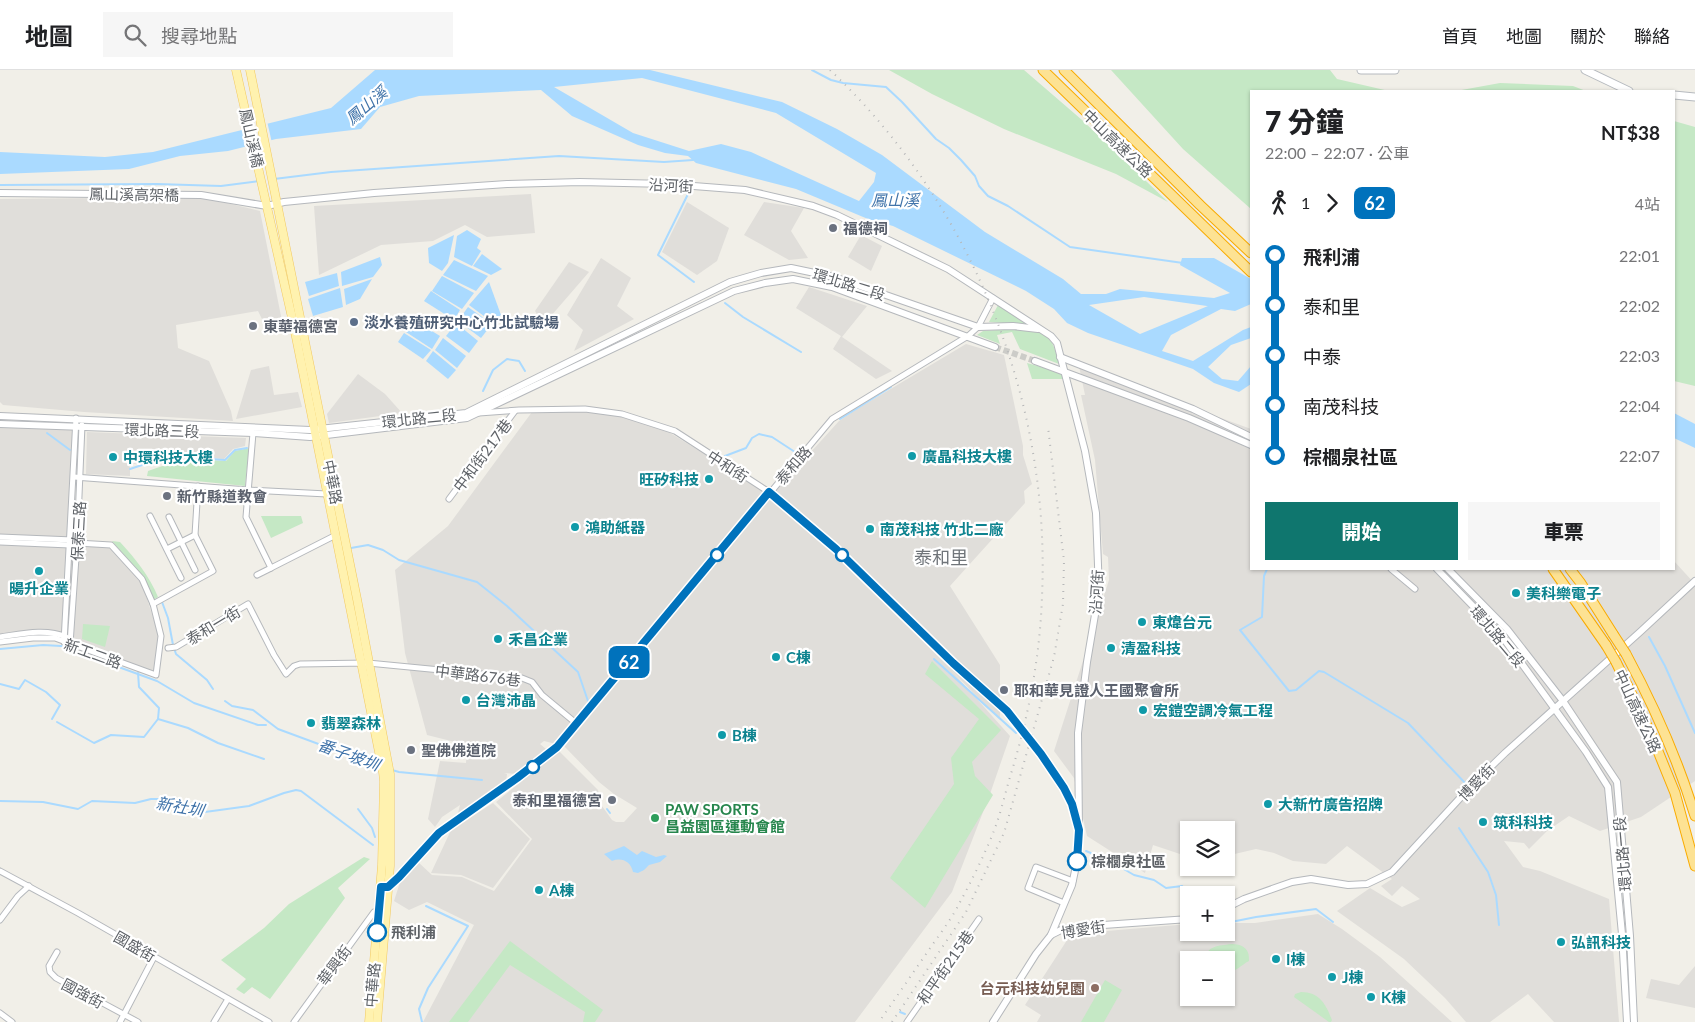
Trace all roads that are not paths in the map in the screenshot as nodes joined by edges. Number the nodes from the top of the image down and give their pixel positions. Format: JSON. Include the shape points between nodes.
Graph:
{"nodes":[{"id":1,"x":236,"y":70,"type":"edge"},
{"id":2,"x":250,"y":70,"type":"edge"},
{"id":3,"x":1043,"y":70,"type":"edge"},
{"id":4,"x":1064,"y":70,"type":"edge"},
{"id":5,"x":1361,"y":70,"type":"edge"},
{"id":6,"x":1395,"y":70,"type":"edge"},
{"id":7,"x":1585,"y":70,"type":"edge"},
{"id":8,"x":1627,"y":90,"type":"edge"},
{"id":9,"x":1675,"y":95,"type":"edge"},
{"id":10,"x":1695,"y":97,"type":"edge"},
{"id":11,"x":0,"y":193,"type":"edge"},
{"id":12,"x":278,"y":204,"type":"junction"},
{"id":13,"x":267,"y":206,"type":"junction"},
{"id":14,"x":1250,"y":252,"type":"edge"},
{"id":15,"x":1250,"y":271,"type":"edge"},
{"id":16,"x":993,"y":298,"type":"junction"},
{"id":17,"x":978,"y":326,"type":"junction"},
{"id":18,"x":1042,"y":329,"type":"junction"},
{"id":19,"x":968,"y":336,"type":"junction"},
{"id":20,"x":995,"y":347,"type":"tunnel mouth"},
{"id":21,"x":1060,"y":357,"type":"junction"},
{"id":22,"x":1036,"y":361,"type":"tunnel mouth"},
{"id":23,"x":1064,"y":371,"type":"junction"},
{"id":24,"x":506,"y":400,"type":"junction"},
{"id":25,"x":498,"y":401,"type":"junction"},
{"id":26,"x":517,"y":411,"type":"junction"},
{"id":27,"x":501,"y":412,"type":"junction"},
{"id":28,"x":479,"y":414,"type":"junction"},
{"id":29,"x":0,"y":416,"type":"edge"},
{"id":30,"x":79,"y":419,"type":"junction"},
{"id":31,"x":0,"y":424,"type":"edge"},
{"id":32,"x":79,"y":427,"type":"junction"},
{"id":33,"x":324,"y":432,"type":"junction"},
{"id":34,"x":253,"y":433,"type":"junction"},
{"id":35,"x":314,"y":433,"type":"junction"},
{"id":36,"x":1250,"y":437,"type":"edge"},
{"id":37,"x":1250,"y":445,"type":"edge"},
{"id":38,"x":74,"y":477,"type":"junction"},
{"id":39,"x":80,"y":477,"type":"junction"},
{"id":40,"x":198,"y":486,"type":"junction"},
{"id":41,"x":248,"y":490,"type":"junction"},
{"id":42,"x":769,"y":492,"type":"junction"},
{"id":43,"x":327,"y":494,"type":"junction"},
{"id":44,"x":448,"y":499,"type":"dead end"},
{"id":45,"x":150,"y":516,"type":"dead end"},
{"id":46,"x":169,"y":517,"type":"dead end"},
{"id":47,"x":195,"y":535,"type":"junction"},
{"id":48,"x":336,"y":535,"type":"junction"},
{"id":49,"x":0,"y":536,"type":"edge"},
{"id":50,"x":0,"y":542,"type":"edge"},
{"id":51,"x":71,"y":542,"type":"junction"},
{"id":52,"x":181,"y":542,"type":"junction"},
{"id":53,"x":78,"y":543,"type":"junction"},
{"id":54,"x":167,"y":548,"type":"junction"},
{"id":55,"x":271,"y":568,"type":"junction"},
{"id":56,"x":195,"y":570,"type":"dead end"},
{"id":57,"x":1392,"y":570,"type":"edge"},
{"id":58,"x":1438,"y":570,"type":"edge"},
{"id":59,"x":1449,"y":570,"type":"edge"},
{"id":60,"x":1554,"y":570,"type":"edge"},
{"id":61,"x":1571,"y":570,"type":"edge"},
{"id":62,"x":257,"y":575,"type":"dead end"},
{"id":63,"x":181,"y":578,"type":"dead end"},
{"id":64,"x":1695,"y":580,"type":"edge"},
{"id":65,"x":1415,"y":588,"type":"dead end"},
{"id":66,"x":153,"y":604,"type":"junction"},
{"id":67,"x":0,"y":637,"type":"edge"},
{"id":68,"x":67,"y":641,"type":"junction"},
{"id":69,"x":0,"y":642,"type":"edge"},
{"id":70,"x":168,"y":648,"type":"dead end"},
{"id":71,"x":365,"y":663,"type":"junction"},
{"id":72,"x":1563,"y":701,"type":"junction"},
{"id":73,"x":1554,"y":708,"type":"junction"},
{"id":74,"x":1007,"y":711,"type":"tunnel mouth"},
{"id":75,"x":577,"y":724,"type":"junction"},
{"id":76,"x":1041,"y":754,"type":"tunnel mouth"},
{"id":77,"x":1695,"y":816,"type":"edge"},
{"id":78,"x":1079,"y":830,"type":"junction"},
{"id":79,"x":1695,"y":866,"type":"edge"},
{"id":80,"x":0,"y":871,"type":"edge"},
{"id":81,"x":1073,"y":880,"type":"junction"},
{"id":82,"x":29,"y":886,"type":"junction"},
{"id":83,"x":384,"y":887,"type":"junction"},
{"id":84,"x":1064,"y":903,"type":"junction"},
{"id":85,"x":1235,"y":904,"type":"edge"},
{"id":86,"x":379,"y":912,"type":"junction"},
{"id":87,"x":979,"y":919,"type":"dead end"},
{"id":88,"x":0,"y":920,"type":"edge"},
{"id":89,"x":1180,"y":920,"type":"edge"},
{"id":90,"x":1050,"y":935,"type":"junction"},
{"id":91,"x":57,"y":952,"type":"dead end"},
{"id":92,"x":154,"y":957,"type":"junction"},
{"id":93,"x":228,"y":1000,"type":"junction"},
{"id":94,"x":0,"y":1013,"type":"edge"},
{"id":95,"x":124,"y":1014,"type":"junction"},
{"id":96,"x":12,"y":1022,"type":"edge"},
{"id":97,"x":120,"y":1022,"type":"edge"},
{"id":98,"x":138,"y":1022,"type":"edge"},
{"id":99,"x":214,"y":1022,"type":"edge"},
{"id":100,"x":269,"y":1022,"type":"edge"},
{"id":101,"x":294,"y":1022,"type":"edge"},
{"id":102,"x":369,"y":1022,"type":"edge"},
{"id":103,"x":377,"y":1022,"type":"edge"},
{"id":104,"x":907,"y":1022,"type":"edge"},
{"id":105,"x":993,"y":1022,"type":"edge"},
{"id":106,"x":1627,"y":1022,"type":"edge"},
{"id":107,"x":1634,"y":1022,"type":"edge"}],
"edges":[{"from":1,"to":13,"type":"main road","name":"鳳山溪橋"},
{"from":2,"to":12,"type":"main road","name":"鳳山溪橋"},
{"from":3,"to":15,"type":"highway","name":"中山高速公路"},
{"from":4,"to":14,"type":"highway","name":"中山高速公路"},
{"from":5,"to":6,"type":"main road"},
{"from":7,"to":8,"type":"main road"},
{"from":9,"to":10,"type":"main road"},
{"from":11,"to":13,"type":"street","name":"鳳山溪高架橋","via":[[201,195]]},
{"from":12,"to":13,"type":"street","name":"沿河街"},
{"from":12,"to":16,"type":"street","name":"沿河街","via":[[374,193],[580,182],[746,190],[837,215],[948,269]]},
{"from":12,"to":33,"type":"main road","name":"中華路"},
{"from":13,"to":35,"type":"main road","name":"中華路"},
{"from":16,"to":17,"type":"street","name":"泰和路"},
{"from":16,"to":18,"type":"street","name":"沿河街"},
{"from":17,"to":18,"type":"street","name":"環北路二段"},
{"from":17,"to":19,"type":"street","name":"泰和路"},
{"from":17,"to":25,"type":"street","name":"環北路二段","via":[[834,276],[791,268],[730,282]]},
{"from":18,"to":21,"type":"street","via":[[1057,343]]},
{"from":19,"to":20,"type":"street","name":"環北路二段"},
{"from":19,"to":24,"type":"street","name":"環北路二段","via":[[832,287],[793,279],[734,291]]},
{"from":19,"to":42,"type":"street","name":"泰和路","via":[[832,419]]},
{"from":21,"to":23,"type":"street","name":"沿河街"},
{"from":21,"to":36,"type":"street","via":[[1193,409]]},
{"from":22,"to":23,"type":"street"},
{"from":23,"to":37,"type":"street"},
{"from":23,"to":78,"type":"street","name":"沿河街","via":[[1095,504],[1099,591],[1078,733]]},
{"from":24,"to":25,"type":"street","name":"環北路二段"},
{"from":24,"to":26,"type":"street"},
{"from":25,"to":27,"type":"street"},
{"from":25,"to":28,"type":"street","name":"環北路二段"},
{"from":25,"to":33,"type":"street","name":"環北路二段","via":[[466,413]]},
{"from":26,"to":27,"type":"street","name":"中和街"},
{"from":26,"to":42,"type":"street","name":"中和街","via":[[585,409],[622,414],[660,426],[675,432]]},
{"from":26,"to":44,"type":"street","name":"中和街217巷"},
{"from":27,"to":28,"type":"street","name":"中和街"},
{"from":28,"to":33,"type":"street","name":"環北路二段","via":[[467,418]]},
{"from":29,"to":30,"type":"street","name":"環北路三段"},
{"from":30,"to":32,"type":"street","name":"保泰三路"},
{"from":30,"to":35,"type":"street","name":"環北路三段"},
{"from":31,"to":32,"type":"street","name":"環北路三段"},
{"from":32,"to":34,"type":"street","name":"環北路三段"},
{"from":32,"to":38,"type":"street","name":"保泰三路"},
{"from":32,"to":39,"type":"street","name":"保泰三路"},
{"from":33,"to":35,"type":"street","name":"環北路三段"},
{"from":33,"to":71,"type":"main road","name":"中華路"},
{"from":34,"to":35,"type":"street","name":"環北路三段"},
{"from":34,"to":41,"type":"street"},
{"from":35,"to":43,"type":"main road","name":"中華路"},
{"from":38,"to":39,"type":"street"},
{"from":38,"to":51,"type":"street","name":"保泰三路"},
{"from":39,"to":40,"type":"street"},
{"from":39,"to":53,"type":"street","name":"保泰三路"},
{"from":40,"to":41,"type":"street"},
{"from":40,"to":47,"type":"street"},
{"from":41,"to":43,"type":"street"},
{"from":41,"to":55,"type":"street","via":[[246,517]]},
{"from":42,"to":74,"type":"street","name":"中和街","via":[[836,549]]},
{"from":42,"to":75,"type":"street","name":"泰和路"},
{"from":43,"to":48,"type":"main road","name":"中華路"},
{"from":45,"to":54,"type":"street"},
{"from":46,"to":52,"type":"street"},
{"from":47,"to":52,"type":"street"},
{"from":47,"to":66,"type":"street","via":[[212,571]]},
{"from":48,"to":55,"type":"street"},
{"from":48,"to":71,"type":"main road","name":"中華路"},
{"from":49,"to":51,"type":"street"},
{"from":50,"to":51,"type":"street"},
{"from":51,"to":53,"type":"street"},
{"from":51,"to":68,"type":"street","name":"保泰三路"},
{"from":52,"to":54,"type":"street"},
{"from":52,"to":56,"type":"street"},
{"from":53,"to":66,"type":"street","via":[[111,545],[142,579]]},
{"from":53,"to":68,"type":"street","name":"保泰三路"},
{"from":54,"to":63,"type":"street"},
{"from":55,"to":62,"type":"street"},
{"from":57,"to":65,"type":"street"},
{"from":58,"to":73,"type":"street","name":"環北路二段","via":[[1501,635]]},
{"from":59,"to":72,"type":"street","name":"環北路二段","via":[[1507,629]]},
{"from":60,"to":79,"type":"highway","name":"中山高速公路","bridge":true,"via":[[1606,645],[1651,734],[1675,793]]},
{"from":61,"to":77,"type":"highway","name":"中山高速公路","bridge":true,"via":[[1644,687],[1668,740]]},
{"from":64,"to":72,"type":"street","name":"博愛街"},
{"from":66,"to":68,"type":"street","name":"新工二路","via":[[161,636],[156,675]]},
{"from":67,"to":68,"type":"street","name":"新工二路","via":[[57,633]]},
{"from":68,"to":69,"type":"street","name":"新工二路","via":[[33,638]]},
{"from":70,"to":71,"type":"street","name":"泰和一街","via":[[176,647],[248,604],[286,674],[300,664]]},
{"from":71,"to":75,"type":"street","name":"中華路676巷","via":[[522,678],[532,682],[542,695]]},
{"from":71,"to":83,"type":"main road","name":"中華路","via":[[386,773],[387,859]]},
{"from":72,"to":73,"type":"street","name":"博愛街"},
{"from":72,"to":107,"type":"street","name":"環北路一段","via":[[1617,782]]},
{"from":73,"to":85,"type":"street","name":"博愛街","via":[[1472,785],[1392,872],[1367,884],[1348,885],[1311,879],[1292,882]]},
{"from":73,"to":106,"type":"street","name":"環北路一段","via":[[1608,787]]},
{"from":75,"to":83,"type":"street","name":"泰和路","via":[[543,759],[439,833],[399,877]]},
{"from":76,"to":78,"type":"street","via":[[1072,804]]},
{"from":78,"to":81,"type":"street"},
{"from":80,"to":82,"type":"street","name":"國盛街"},
{"from":81,"to":84,"type":"street"},
{"from":81,"to":84,"type":"street","via":[[1036,867],[1028,888]]},
{"from":82,"to":88,"type":"street"},
{"from":82,"to":92,"type":"street","name":"國盛街"},
{"from":83,"to":86,"type":"main road","name":"中華路"},
{"from":83,"to":103,"type":"main road","name":"中華路"},
{"from":84,"to":90,"type":"street"},
{"from":86,"to":101,"type":"street","name":"華興街","via":[[374,912]]},
{"from":86,"to":102,"type":"main road","name":"中華路"},
{"from":87,"to":104,"type":"street","name":"和平街215巷"},
{"from":89,"to":90,"type":"street","name":"博愛街","via":[[1075,927]]},
{"from":90,"to":105,"type":"street","name":"博愛街"},
{"from":91,"to":95,"type":"street","name":"國強街","via":[[49,966],[56,978]]},
{"from":92,"to":93,"type":"street","name":"國盛街"},
{"from":92,"to":95,"type":"street"},
{"from":93,"to":99,"type":"street"},
{"from":93,"to":100,"type":"street","name":"國盛街"},
{"from":94,"to":96,"type":"street"},
{"from":95,"to":97,"type":"street"},
{"from":95,"to":98,"type":"street","name":"國強街"}]}
